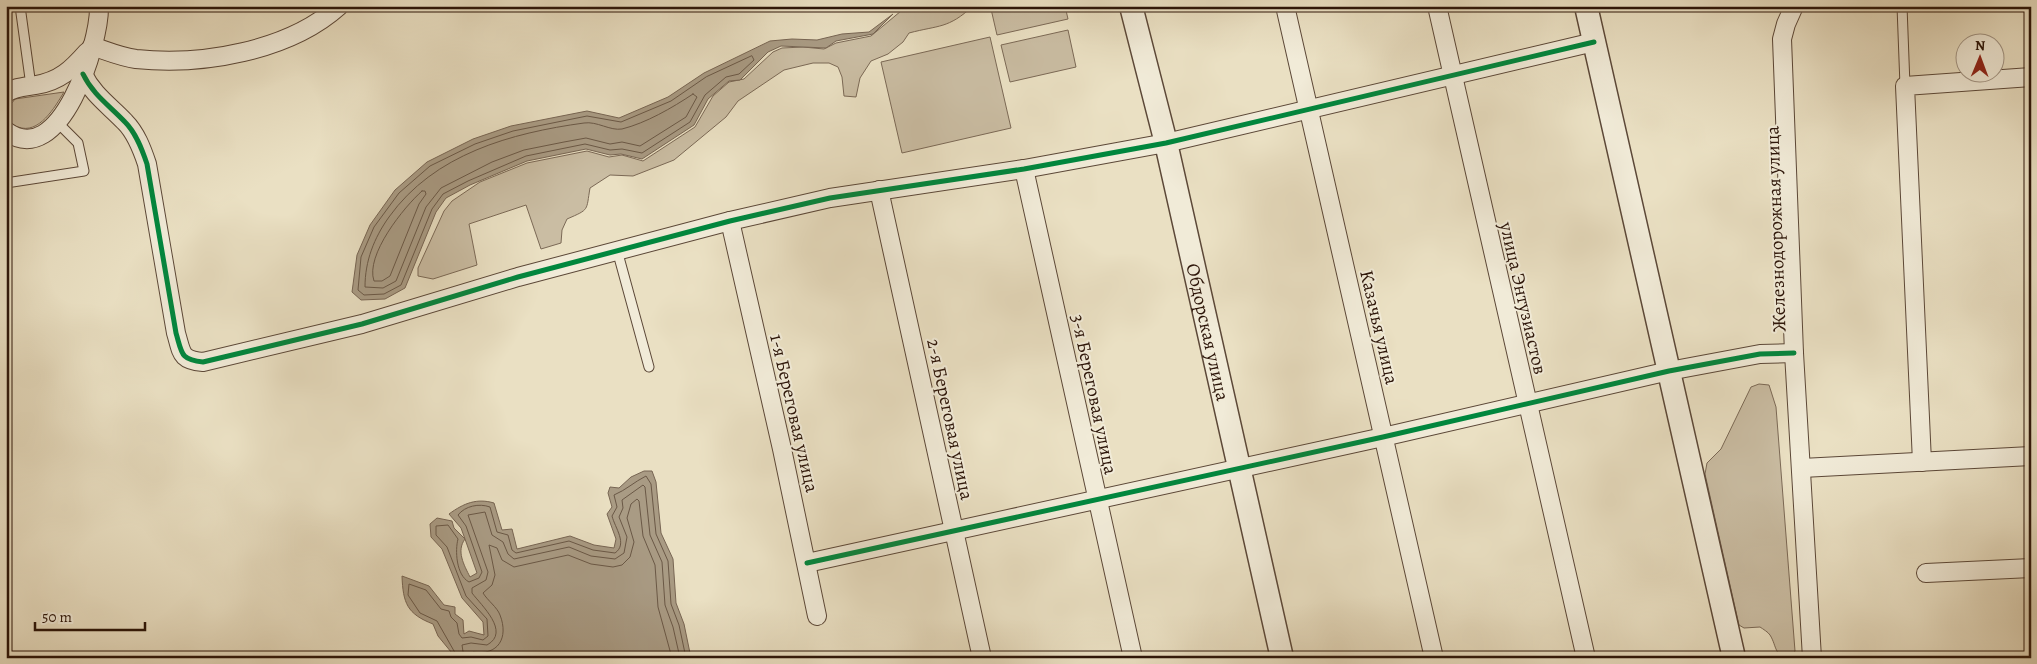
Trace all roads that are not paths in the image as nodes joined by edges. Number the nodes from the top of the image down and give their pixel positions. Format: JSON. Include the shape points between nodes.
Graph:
{"nodes":[{"id":1,"x":20,"y":6,"type":"edge"},
{"id":2,"x":99,"y":6,"type":"edge"},
{"id":3,"x":340,"y":6,"type":"edge"},
{"id":4,"x":1131,"y":6,"type":"edge"},
{"id":5,"x":1285,"y":6,"type":"edge"},
{"id":6,"x":1437,"y":6,"type":"edge"},
{"id":7,"x":1586,"y":6,"type":"edge"},
{"id":8,"x":1794,"y":6,"type":"edge"},
{"id":9,"x":1902,"y":6,"type":"edge"},
{"id":10,"x":1594,"y":42,"type":"junction"},
{"id":11,"x":92,"y":46,"type":"junction"},
{"id":12,"x":1452,"y":75,"type":"junction"},
{"id":13,"x":2031,"y":77,"type":"edge"},
{"id":14,"x":80,"y":82,"type":"junction"},
{"id":15,"x":31,"y":86,"type":"junction"},
{"id":16,"x":1905,"y":86,"type":"junction"},
{"id":17,"x":6,"y":93,"type":"edge"},
{"id":18,"x":1309,"y":111,"type":"junction"},
{"id":19,"x":57,"y":122,"type":"junction"},
{"id":20,"x":8,"y":134,"type":"edge"},
{"id":21,"x":1166,"y":143,"type":"junction"},
{"id":22,"x":1024,"y":169,"type":"junction"},
{"id":23,"x":6,"y":183,"type":"edge"},
{"id":24,"x":879,"y":190,"type":"junction"},
{"id":25,"x":730,"y":221,"type":"junction"},
{"id":26,"x":618,"y":250,"type":"junction"},
{"id":27,"x":1794,"y":353,"type":"junction"},
{"id":28,"x":650,"y":367,"type":"dead end"},
{"id":29,"x":1669,"y":371,"type":"junction"},
{"id":30,"x":1526,"y":403,"type":"junction"},
{"id":31,"x":1383,"y":437,"type":"junction"},
{"id":32,"x":2031,"y":456,"type":"edge"},
{"id":33,"x":1922,"y":462,"type":"junction"},
{"id":34,"x":1238,"y":468,"type":"junction"},
{"id":35,"x":1802,"y":468,"type":"junction"},
{"id":36,"x":1096,"y":498,"type":"junction"},
{"id":37,"x":954,"y":530,"type":"junction"},
{"id":38,"x":807,"y":563,"type":"junction"},
{"id":39,"x":2031,"y":568,"type":"edge"},
{"id":40,"x":1926,"y":573,"type":"dead end"},
{"id":41,"x":817,"y":616,"type":"dead end"},
{"id":42,"x":982,"y":658,"type":"edge"},
{"id":43,"x":1132,"y":658,"type":"edge"},
{"id":44,"x":1282,"y":658,"type":"edge"},
{"id":45,"x":1434,"y":658,"type":"edge"},
{"id":46,"x":1586,"y":658,"type":"edge"},
{"id":47,"x":1734,"y":658,"type":"edge"},
{"id":48,"x":1812,"y":658,"type":"edge"}],
"edges":[{"from":1,"to":15,"type":"lane"},
{"from":2,"to":11,"type":"street"},
{"from":3,"to":11,"type":"street","via":[[313,25],[275,43],[211,57],[181,61],[135,58]]},
{"from":4,"to":21,"type":"street","name":"Обдорская улица"},
{"from":5,"to":18,"type":"street","name":"Казачья улица"},
{"from":6,"to":12,"type":"street","name":"улица Энтузиастов"},
{"from":7,"to":10,"type":"street"},
{"from":8,"to":27,"type":"street","name":"Железнодорожная улица","via":[[1782,39]]},
{"from":9,"to":16,"type":"lane"},
{"from":10,"to":12,"type":"street"},
{"from":10,"to":29,"type":"street"},
{"from":11,"to":14,"type":"street"},
{"from":11,"to":15,"type":"street","via":[[64,76]]},
{"from":12,"to":18,"type":"street"},
{"from":12,"to":30,"type":"street","name":"улица Энтузиастов"},
{"from":13,"to":16,"type":"street"},
{"from":14,"to":19,"type":"street"},
{"from":14,"to":26,"type":"street","via":[[126,123],[140,143],[147,164],[176,333],[182,355],[189,361],[203,362],[247,353],[362,324]]},
{"from":15,"to":17,"type":"street"},
{"from":16,"to":33,"type":"street"},
{"from":18,"to":21,"type":"street"},
{"from":18,"to":31,"type":"street","name":"Казачья улица"},
{"from":19,"to":20,"type":"street","via":[[35,139]]},
{"from":19,"to":23,"type":"lane","via":[[78,143],[84,171]]},
{"from":21,"to":22,"type":"street"},
{"from":21,"to":34,"type":"street","name":"Обдорская улица"},
{"from":22,"to":24,"type":"street"},
{"from":22,"to":36,"type":"street","name":"3-я Береговая улица"},
{"from":24,"to":25,"type":"street"},
{"from":24,"to":37,"type":"street","name":"2-я Береговая улица"},
{"from":25,"to":26,"type":"street"},
{"from":25,"to":38,"type":"street","name":"1-я Береговая улица"},
{"from":26,"to":28,"type":"lane"},
{"from":27,"to":29,"type":"street","via":[[1760,354]]},
{"from":27,"to":35,"type":"street","name":"Железнодорожная улица"},
{"from":29,"to":30,"type":"street"},
{"from":29,"to":47,"type":"street"},
{"from":30,"to":31,"type":"street"},
{"from":30,"to":46,"type":"street","name":"улица Энтузиастов"},
{"from":31,"to":34,"type":"street"},
{"from":31,"to":45,"type":"street","name":"Казачья улица"},
{"from":32,"to":33,"type":"street"},
{"from":33,"to":35,"type":"street"},
{"from":34,"to":36,"type":"street"},
{"from":34,"to":44,"type":"street","name":"Обдорская улица"},
{"from":35,"to":48,"type":"street","name":"Железнодорожная улица"},
{"from":36,"to":37,"type":"street"},
{"from":36,"to":43,"type":"street","name":"3-я Береговая улица"},
{"from":37,"to":38,"type":"street"},
{"from":37,"to":42,"type":"street","name":"2-я Береговая улица"},
{"from":38,"to":41,"type":"street","name":"1-я Береговая улица"},
{"from":39,"to":40,"type":"street"}]}
